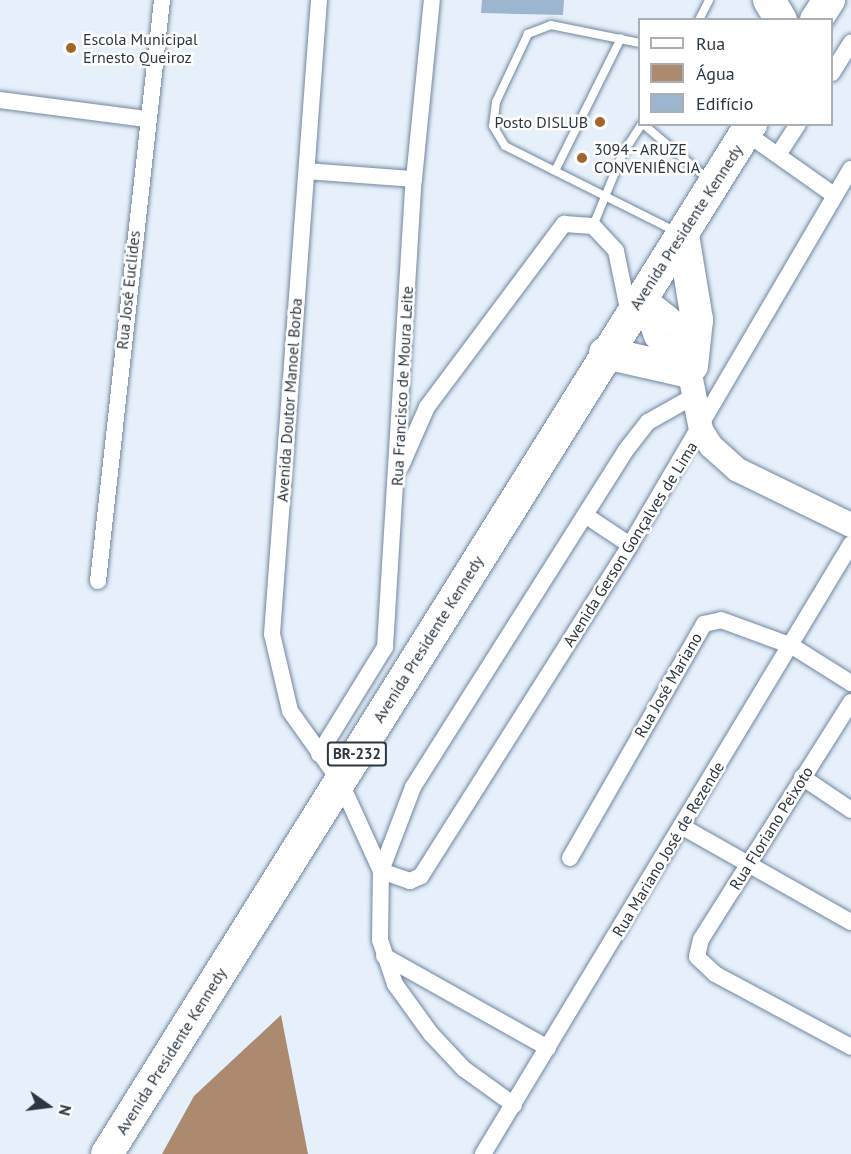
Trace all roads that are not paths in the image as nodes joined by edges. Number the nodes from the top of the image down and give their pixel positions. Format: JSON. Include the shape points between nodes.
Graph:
{"nodes":[{"id":1,"x":162,"y":0,"type":"edge"},
{"id":2,"x":319,"y":0,"type":"edge"},
{"id":3,"x":432,"y":0,"type":"edge"},
{"id":4,"x":709,"y":0,"type":"edge"},
{"id":5,"x":769,"y":0,"type":"edge"},
{"id":6,"x":829,"y":0,"type":"edge"},
{"id":7,"x":700,"y":18,"type":"edge"},
{"id":8,"x":780,"y":18,"type":"edge"},
{"id":9,"x":817,"y":18,"type":"edge"},
{"id":10,"x":621,"y":38,"type":"junction"},
{"id":11,"x":638,"y":43,"type":"edge"},
{"id":12,"x":851,"y":43,"type":"edge"},
{"id":13,"x":833,"y":70,"type":"edge"},
{"id":14,"x":0,"y":100,"type":"edge"},
{"id":15,"x":146,"y":119,"type":"junction"},
{"id":16,"x":641,"y":126,"type":"edge"},
{"id":17,"x":644,"y":126,"type":"edge"},
{"id":18,"x":797,"y":126,"type":"edge"},
{"id":19,"x":748,"y":129,"type":"edge"},
{"id":20,"x":778,"y":155,"type":"junction"},
{"id":21,"x":851,"y":169,"type":"edge"},
{"id":22,"x":307,"y":171,"type":"junction"},
{"id":23,"x":555,"y":171,"type":"junction"},
{"id":24,"x":414,"y":179,"type":"junction"},
{"id":25,"x":714,"y":184,"type":"junction"},
{"id":26,"x":834,"y":195,"type":"junction"},
{"id":27,"x":605,"y":196,"type":"junction"},
{"id":28,"x":593,"y":226,"type":"junction"},
{"id":29,"x":683,"y":235,"type":"junction"},
{"id":30,"x":635,"y":305,"type":"junction"},
{"id":31,"x":605,"y":353,"type":"junction"},
{"id":32,"x":690,"y":379,"type":"junction"},
{"id":33,"x":701,"y":430,"type":"junction"},
{"id":34,"x":397,"y":475,"type":"junction"},
{"id":35,"x":585,"y":515,"type":"junction"},
{"id":36,"x":851,"y":525,"type":"edge"},
{"id":37,"x":851,"y":544,"type":"edge"},
{"id":38,"x":630,"y":545,"type":"junction"},
{"id":39,"x":98,"y":581,"type":"dead end"},
{"id":40,"x":792,"y":646,"type":"junction"},
{"id":41,"x":851,"y":683,"type":"edge"},
{"id":42,"x":851,"y":702,"type":"edge"},
{"id":43,"x":319,"y":754,"type":"junction"},
{"id":44,"x":802,"y":777,"type":"junction"},
{"id":45,"x":340,"y":781,"type":"junction"},
{"id":46,"x":851,"y":810,"type":"edge"},
{"id":47,"x":681,"y":826,"type":"junction"},
{"id":48,"x":570,"y":858,"type":"dead end"},
{"id":49,"x":749,"y":865,"type":"junction"},
{"id":50,"x":381,"y":871,"type":"junction"},
{"id":51,"x":851,"y":922,"type":"edge"},
{"id":52,"x":384,"y":956,"type":"junction"},
{"id":53,"x":851,"y":1047,"type":"edge"},
{"id":54,"x":548,"y":1048,"type":"junction"},
{"id":55,"x":514,"y":1105,"type":"junction"},
{"id":56,"x":107,"y":1154,"type":"edge"},
{"id":57,"x":483,"y":1154,"type":"edge"}],
"edges":[{"from":1,"to":15,"type":"street","name":"Rua José Euclides"},
{"from":2,"to":22,"type":"street","name":"Avenida Doutor Manoel Borba"},
{"from":3,"to":24,"type":"street","name":"Rua Francisco de Moura Leite"},
{"from":4,"to":7,"type":"lane"},
{"from":5,"to":8,"type":"highway"},
{"from":6,"to":9,"type":"highway"},
{"from":10,"to":11,"type":"lane"},
{"from":10,"to":23,"type":"lane"},
{"from":10,"to":23,"type":"lane","via":[[551,25],[528,34],[496,102],[493,126],[505,146]]},
{"from":12,"to":13,"type":"street"},
{"from":14,"to":15,"type":"street"},
{"from":15,"to":39,"type":"street","name":"Rua José Euclides"},
{"from":16,"to":27,"type":"lane"},
{"from":17,"to":25,"type":"lane"},
{"from":18,"to":20,"type":"street"},
{"from":19,"to":20,"type":"street"},
{"from":19,"to":25,"type":"highway","name":"Avenida Presidente Kennedy","number":"BR-232"},
{"from":20,"to":26,"type":"street"},
{"from":21,"to":26,"type":"street","name":"Avenida Gerson Gonçalves de Lima"},
{"from":22,"to":24,"type":"street"},
{"from":22,"to":43,"type":"street","name":"Avenida Doutor Manoel Borba","via":[[272,634],[290,711]]},
{"from":23,"to":27,"type":"lane"},
{"from":24,"to":34,"type":"street","name":"Rua Francisco de Moura Leite"},
{"from":25,"to":29,"type":"highway","name":"Avenida Presidente Kennedy","number":"BR-232"},
{"from":26,"to":33,"type":"street","name":"Avenida Gerson Gonçalves de Lima"},
{"from":27,"to":28,"type":"lane"},
{"from":27,"to":29,"type":"lane"},
{"from":28,"to":30,"type":"street","via":[[616,250]]},
{"from":28,"to":34,"type":"street","via":[[564,224],[522,274],[427,407]]},
{"from":29,"to":30,"type":"highway","name":"Avenida Presidente Kennedy","number":"BR-232"},
{"from":29,"to":32,"type":"highway","via":[[697,320]]},
{"from":30,"to":31,"type":"highway","name":"Avenida Presidente Kennedy","number":"BR-232"},
{"from":30,"to":32,"type":"main road"},
{"from":31,"to":32,"type":"highway"},
{"from":31,"to":45,"type":"highway","name":"Avenida Presidente Kennedy","number":"BR-232"},
{"from":32,"to":33,"type":"main road"},
{"from":32,"to":35,"type":"street","via":[[648,422]]},
{"from":33,"to":36,"type":"main road","via":[[738,470]]},
{"from":33,"to":38,"type":"street","name":"Avenida Gerson Gonçalves de Lima"},
{"from":34,"to":43,"type":"street","name":"Rua Francisco de Moura Leite","via":[[385,647]]},
{"from":35,"to":38,"type":"street"},
{"from":35,"to":50,"type":"street","via":[[413,787]]},
{"from":37,"to":40,"type":"street","name":"Rua Mariano José de Rezende"},
{"from":38,"to":50,"type":"street","name":"Avenida Gerson Gonçalves de Lima","via":[[421,876],[410,880]]},
{"from":40,"to":41,"type":"street","name":"Rua José Mariano"},
{"from":40,"to":47,"type":"street","name":"Rua Mariano José de Rezende"},
{"from":40,"to":48,"type":"street","name":"Rua José Mariano","via":[[721,620],[704,624]]},
{"from":42,"to":44,"type":"street","name":"Rua Floriano Peixoto"},
{"from":43,"to":45,"type":"street","name":"Avenida Doutor Manoel Borba"},
{"from":44,"to":46,"type":"street"},
{"from":44,"to":49,"type":"street","name":"Rua Floriano Peixoto"},
{"from":45,"to":50,"type":"street","name":"Avenida Doutor Manoel Borba"},
{"from":45,"to":56,"type":"highway","name":"Avenida Presidente Kennedy","number":"BR-232"},
{"from":47,"to":49,"type":"street"},
{"from":47,"to":54,"type":"street","name":"Rua Mariano José de Rezende"},
{"from":49,"to":51,"type":"street"},
{"from":49,"to":53,"type":"street","name":"Rua Floriano Peixoto","via":[[701,939],[697,957],[715,974]]},
{"from":50,"to":52,"type":"street"},
{"from":52,"to":54,"type":"street"},
{"from":52,"to":55,"type":"street","via":[[395,984],[430,1034],[465,1069]]},
{"from":54,"to":55,"type":"street","name":"Rua Mariano José de Rezende"},
{"from":55,"to":57,"type":"street","name":"Rua Mariano José de Rezende"}]}
